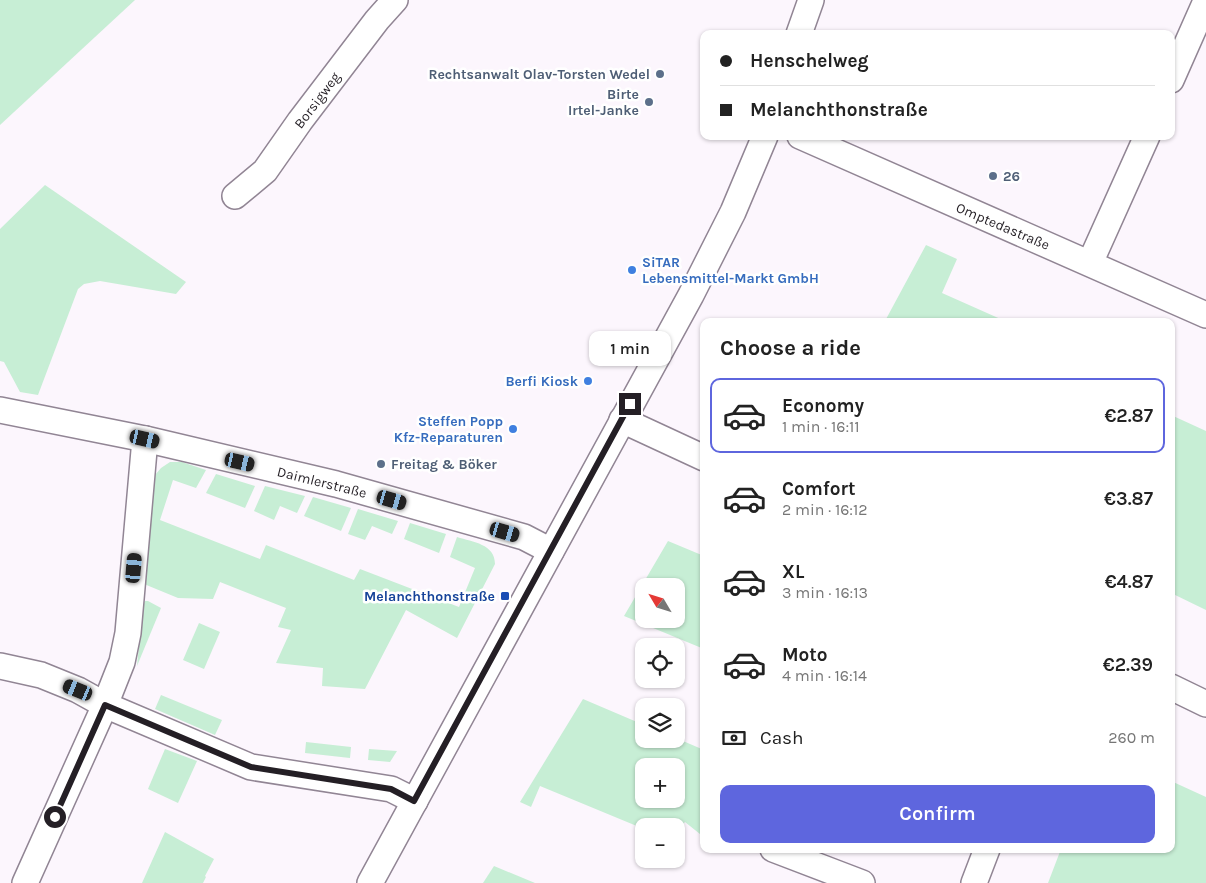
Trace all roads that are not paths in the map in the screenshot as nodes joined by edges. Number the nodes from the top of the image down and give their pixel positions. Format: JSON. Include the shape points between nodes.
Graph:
{"nodes":[{"id":1,"x":395,"y":0,"type":"edge"},
{"id":2,"x":810,"y":0,"type":"edge"},
{"id":3,"x":1206,"y":1,"type":"edge"},
{"id":4,"x":800,"y":30,"type":"edge"},
{"id":5,"x":1175,"y":71,"type":"edge"},
{"id":6,"x":763,"y":140,"type":"edge"},
{"id":7,"x":809,"y":140,"type":"edge"},
{"id":8,"x":1144,"y":140,"type":"edge"},
{"id":9,"x":234,"y":196,"type":"dead end"},
{"id":10,"x":1090,"y":263,"type":"junction"},
{"id":11,"x":1206,"y":315,"type":"edge"},
{"id":12,"x":0,"y":410,"type":"edge"},
{"id":13,"x":622,"y":420,"type":"junction"},
{"id":14,"x":145,"y":439,"type":"junction"},
{"id":15,"x":700,"y":456,"type":"edge"},
{"id":16,"x":551,"y":551,"type":"junction"},
{"id":17,"x":0,"y":666,"type":"edge"},
{"id":18,"x":1175,"y":689,"type":"edge"},
{"id":19,"x":1206,"y":704,"type":"edge"},
{"id":20,"x":105,"y":705,"type":"junction"},
{"id":21,"x":414,"y":801,"type":"junction"},
{"id":22,"x":783,"y":853,"type":"edge"},
{"id":23,"x":985,"y":853,"type":"edge"},
{"id":24,"x":25,"y":883,"type":"edge"},
{"id":25,"x":370,"y":883,"type":"edge"},
{"id":26,"x":862,"y":883,"type":"edge"},
{"id":27,"x":974,"y":883,"type":"edge"}],
"edges":[{"from":1,"to":9,"type":"street","name":"Borsigweg","via":[[312,105],[265,171]]},
{"from":2,"to":4,"type":"street"},
{"from":3,"to":5,"type":"street"},
{"from":6,"to":13,"type":"street","via":[[733,212],[691,296]]},
{"from":7,"to":10,"type":"street","name":"Omptedastraße"},
{"from":8,"to":10,"type":"street"},
{"from":10,"to":11,"type":"street","name":"Omptedastraße"},
{"from":12,"to":14,"type":"street","name":"Daimlerstraße"},
{"from":13,"to":15,"type":"street"},
{"from":13,"to":16,"type":"street"},
{"from":14,"to":16,"type":"street","name":"Daimlerstraße","via":[[336,484],[524,537]]},
{"from":14,"to":20,"type":"street","via":[[128,634],[122,662]]},
{"from":16,"to":21,"type":"street"},
{"from":17,"to":20,"type":"street","via":[[41,675]]},
{"from":18,"to":19,"type":"street"},
{"from":20,"to":21,"type":"street","via":[[251,767],[391,789]]},
{"from":20,"to":24,"type":"street"},
{"from":21,"to":25,"type":"street"},
{"from":22,"to":26,"type":"street"},
{"from":23,"to":27,"type":"street"}]}
